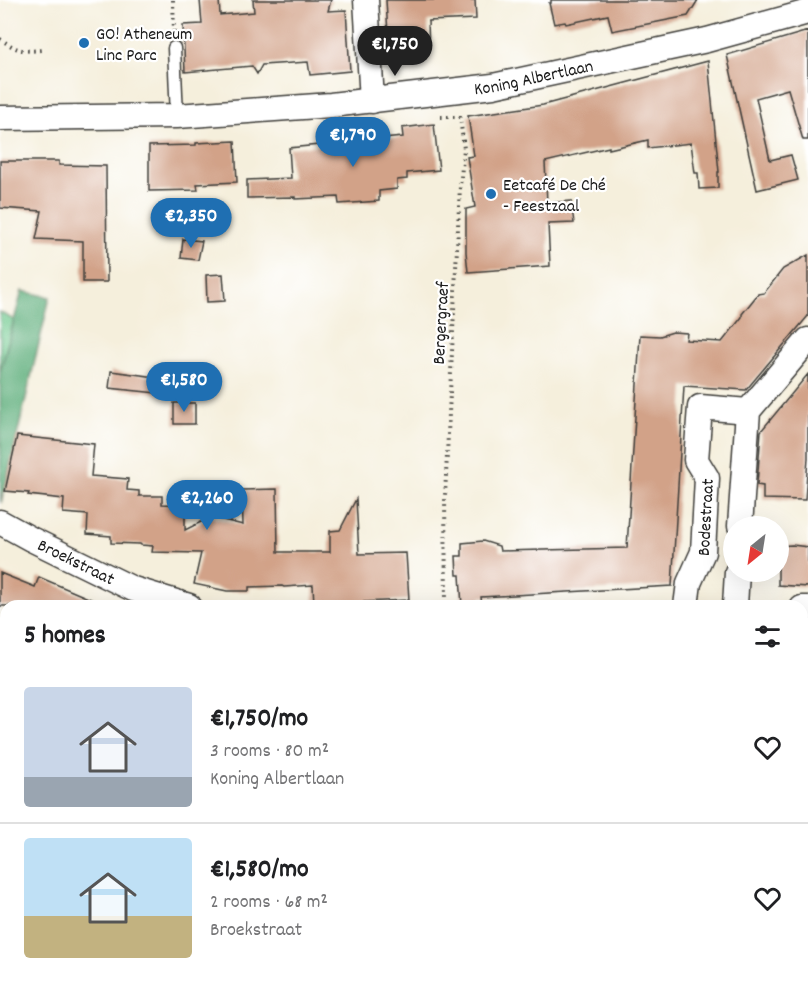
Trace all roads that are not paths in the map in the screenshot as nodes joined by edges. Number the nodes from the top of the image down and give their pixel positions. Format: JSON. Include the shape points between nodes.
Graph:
{"nodes":[{"id":1,"x":366,"y":0,"type":"edge"},
{"id":2,"x":808,"y":12,"type":"edge"},
{"id":3,"x":174,"y":48,"type":"road end"},
{"id":4,"x":372,"y":101,"type":"junction"},
{"id":5,"x":177,"y":116,"type":"junction"},
{"id":6,"x":0,"y":118,"type":"edge"},
{"id":7,"x":808,"y":340,"type":"edge"},
{"id":8,"x":748,"y":411,"type":"junction"},
{"id":9,"x":741,"y":516,"type":"edge"},
{"id":10,"x":0,"y":522,"type":"edge"},
{"id":11,"x":736,"y":582,"type":"edge"},
{"id":12,"x":169,"y":600,"type":"edge"},
{"id":13,"x":687,"y":600,"type":"edge"},
{"id":14,"x":735,"y":600,"type":"edge"}],
"edges":[{"from":1,"to":4,"type":"street"},
{"from":2,"to":4,"type":"street","name":"Koning Albertlaan","via":[[707,40],[558,73],[493,86]]},
{"from":3,"to":5,"type":"lane"},
{"from":4,"to":5,"type":"street","name":"Koning Albertlaan"},
{"from":5,"to":6,"type":"street","name":"Koning Albertlaan"},
{"from":7,"to":8,"type":"street"},
{"from":8,"to":9,"type":"street"},
{"from":8,"to":13,"type":"street","name":"Bodestraat","via":[[700,407],[696,460],[707,478],[703,552],[689,583]]},
{"from":10,"to":12,"type":"street","name":"Broekstraat","via":[[133,589]]},
{"from":11,"to":14,"type":"street"}]}
